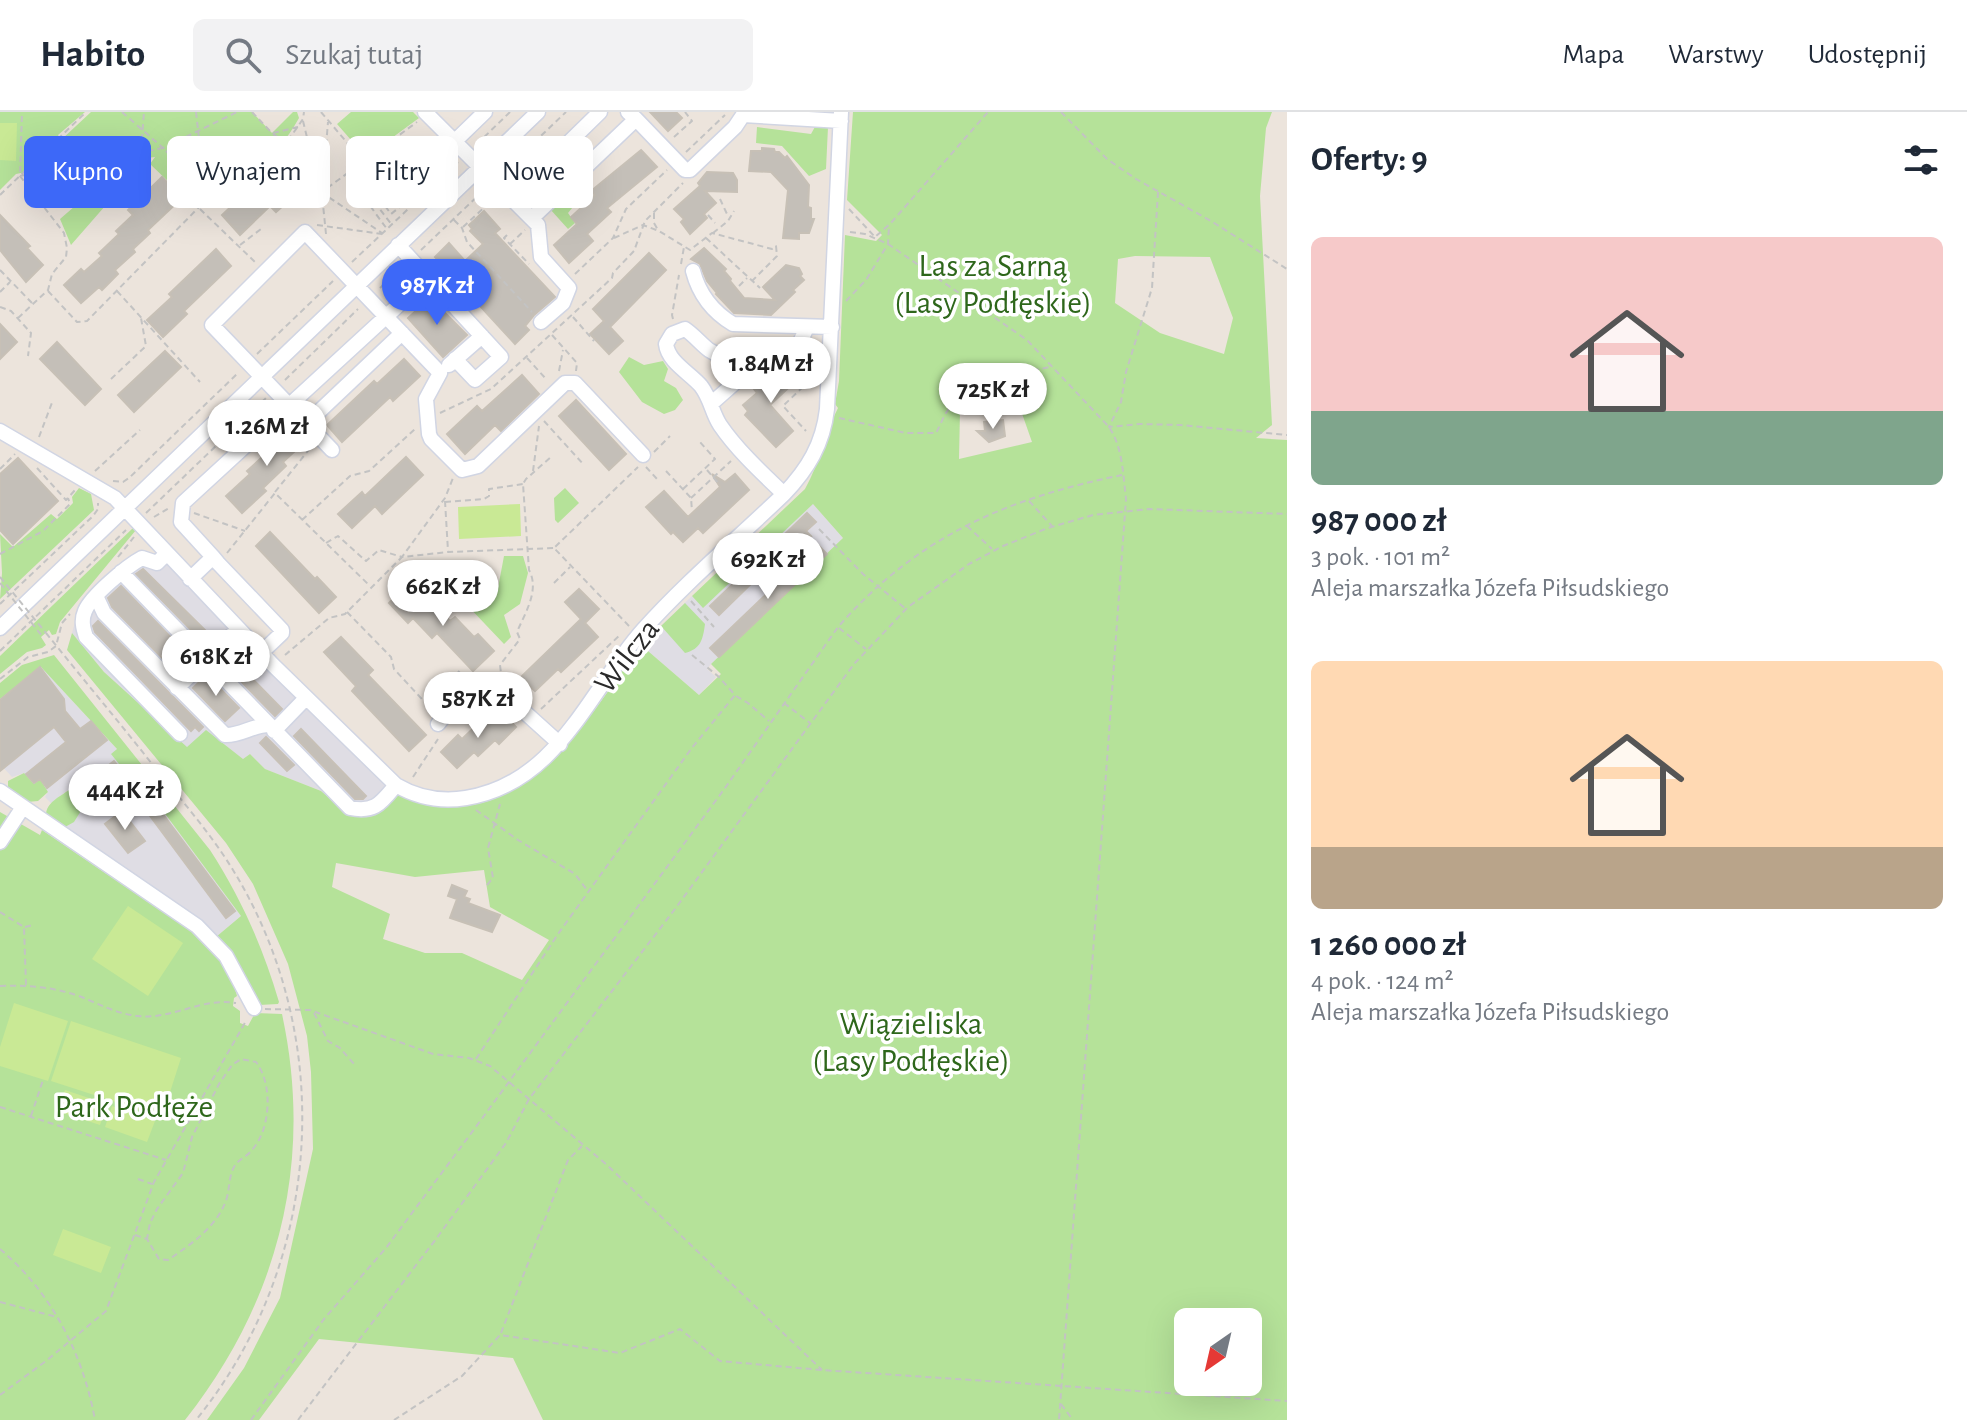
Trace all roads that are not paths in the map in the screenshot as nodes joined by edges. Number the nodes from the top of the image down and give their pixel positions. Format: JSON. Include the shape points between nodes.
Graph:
{"nodes":[{"id":1,"x":485,"y":112,"type":"edge"},
{"id":2,"x":538,"y":112,"type":"edge"},
{"id":3,"x":600,"y":112,"type":"edge"},
{"id":4,"x":737,"y":113,"type":"edge"},
{"id":5,"x":427,"y":114,"type":"edge"},
{"id":6,"x":632,"y":116,"type":"edge"},
{"id":7,"x":841,"y":116,"type":"edge"},
{"id":8,"x":450,"y":136,"type":"edge"},
{"id":9,"x":513,"y":136,"type":"edge"},
{"id":10,"x":575,"y":136,"type":"edge"},
{"id":11,"x":458,"y":138,"type":"edge"},
{"id":12,"x":458,"y":144,"type":"edge"},
{"id":13,"x":474,"y":161,"type":"edge"},
{"id":14,"x":474,"y":173,"type":"edge"},
{"id":15,"x":522,"y":208,"type":"edge"},
{"id":16,"x":533,"y":219,"type":"junction"},
{"id":17,"x":398,"y":245,"type":"junction"},
{"id":18,"x":693,"y":271,"type":"dead end"},
{"id":19,"x":428,"y":278,"type":"junction"},
{"id":20,"x":356,"y":284,"type":"junction"},
{"id":21,"x":386,"y":316,"type":"junction"},
{"id":22,"x":541,"y":322,"type":"road end"},
{"id":23,"x":807,"y":327,"type":"junction"},
{"id":24,"x":832,"y":327,"type":"junction"},
{"id":25,"x":402,"y":333,"type":"junction"},
{"id":26,"x":482,"y":336,"type":"junction"},
{"id":27,"x":766,"y":355,"type":"junction"},
{"id":28,"x":455,"y":359,"type":"junction"},
{"id":29,"x":440,"y":373,"type":"junction"},
{"id":30,"x":262,"y":376,"type":"junction"},
{"id":31,"x":712,"y":403,"type":"junction"},
{"id":32,"x":292,"y":406,"type":"junction"},
{"id":33,"x":308,"y":422,"type":"junction"},
{"id":34,"x":0,"y":431,"type":"edge"},
{"id":35,"x":332,"y":450,"type":"dead end"},
{"id":36,"x":645,"y":457,"type":"road end"},
{"id":37,"x":784,"y":494,"type":"junction"},
{"id":38,"x":124,"y":507,"type":"junction"},
{"id":39,"x":166,"y":554,"type":"junction"},
{"id":40,"x":215,"y":560,"type":"junction"},
{"id":41,"x":121,"y":572,"type":"junction"},
{"id":42,"x":190,"y":579,"type":"junction"},
{"id":43,"x":97,"y":598,"type":"junction"},
{"id":44,"x":0,"y":628,"type":"edge"},
{"id":45,"x":238,"y":629,"type":"junction"},
{"id":46,"x":261,"y":653,"type":"junction"},
{"id":47,"x":206,"y":660,"type":"junction"},
{"id":48,"x":177,"y":688,"type":"junction"},
{"id":49,"x":306,"y":698,"type":"junction"},
{"id":50,"x":444,"y":723,"type":"road end"},
{"id":51,"x":272,"y":728,"type":"junction"},
{"id":52,"x":180,"y":734,"type":"dead end"},
{"id":53,"x":560,"y":744,"type":"junction"},
{"id":54,"x":401,"y":784,"type":"junction"},
{"id":55,"x":0,"y":791,"type":"edge"},
{"id":56,"x":23,"y":807,"type":"junction"},
{"id":57,"x":0,"y":842,"type":"edge"},
{"id":58,"x":259,"y":1009,"type":"road end"}],
"edges":[{"from":1,"to":11,"type":"street"},
{"from":2,"to":9,"type":"street"},
{"from":3,"to":10,"type":"street"},
{"from":4,"to":6,"type":"street","via":[[728,134],[690,170]]},
{"from":4,"to":7,"type":"street"},
{"from":5,"to":8,"type":"street"},
{"from":6,"to":16,"type":"street"},
{"from":7,"to":24,"type":"street","name":"Wilcza"},
{"from":12,"to":13,"type":"street"},
{"from":14,"to":17,"type":"street"},
{"from":15,"to":16,"type":"street"},
{"from":16,"to":22,"type":"street","via":[[540,231],[541,257],[569,288],[563,303]]},
{"from":17,"to":19,"type":"street"},
{"from":17,"to":20,"type":"street"},
{"from":18,"to":23,"type":"street","via":[[699,290],[733,324]]},
{"from":19,"to":21,"type":"street"},
{"from":19,"to":26,"type":"street"},
{"from":20,"to":21,"type":"street"},
{"from":20,"to":30,"type":"street"},
{"from":20,"to":30,"type":"street","via":[[305,232],[212,325]]},
{"from":21,"to":25,"type":"street"},
{"from":21,"to":32,"type":"street"},
{"from":23,"to":24,"type":"street"},
{"from":23,"to":27,"type":"street","via":[[797,349]]},
{"from":24,"to":37,"type":"street","name":"Wilcza","via":[[818,450]]},
{"from":25,"to":29,"type":"street"},
{"from":25,"to":33,"type":"street"},
{"from":26,"to":28,"type":"street"},
{"from":26,"to":28,"type":"street","via":[[501,357],[484,373],[475,380]]},
{"from":27,"to":31,"type":"street"},
{"from":27,"to":31,"type":"street","via":[[718,354],[685,329],[672,334],[668,353]]},
{"from":28,"to":29,"type":"street"},
{"from":29,"to":36,"type":"street","via":[[426,399],[431,439],[462,470],[478,466],[565,383],[575,383]]},
{"from":30,"to":32,"type":"street"},
{"from":30,"to":38,"type":"street"},
{"from":31,"to":37,"type":"street","via":[[718,423]]},
{"from":32,"to":33,"type":"street"},
{"from":32,"to":40,"type":"street","via":[[183,503],[181,522]]},
{"from":33,"to":35,"type":"street"},
{"from":34,"to":38,"type":"street","name":"Wilcza"},
{"from":37,"to":53,"type":"street","name":"Wilcza","via":[[640,634]]},
{"from":38,"to":39,"type":"street","name":"Wilcza"},
{"from":38,"to":44,"type":"street"},
{"from":39,"to":41,"type":"street","via":[[157,563],[142,558]]},
{"from":39,"to":42,"type":"street","name":"Wilcza"},
{"from":40,"to":42,"type":"street"},
{"from":40,"to":46,"type":"street","via":[[282,630]]},
{"from":41,"to":43,"type":"street"},
{"from":41,"to":47,"type":"street"},
{"from":42,"to":45,"type":"street","name":"Wilcza"},
{"from":43,"to":48,"type":"street","via":[[104,613]]},
{"from":43,"to":52,"type":"street","via":[[84,613],[86,637]]},
{"from":45,"to":46,"type":"street","name":"Wilcza"},
{"from":45,"to":47,"type":"street"},
{"from":46,"to":49,"type":"street","name":"Wilcza"},
{"from":47,"to":48,"type":"street"},
{"from":47,"to":51,"type":"street"},
{"from":48,"to":51,"type":"street","via":[[225,735],[259,725]]},
{"from":49,"to":51,"type":"street"},
{"from":49,"to":54,"type":"street","name":"Wilcza"},
{"from":50,"to":53,"type":"street","via":[[468,690],[501,694]]},
{"from":51,"to":54,"type":"street","via":[[350,808],[375,807]]},
{"from":53,"to":54,"type":"street","name":"Wilcza","via":[[500,788],[458,799],[425,798]]},
{"from":55,"to":56,"type":"street"},
{"from":56,"to":57,"type":"street"},
{"from":56,"to":58,"type":"street","via":[[207,935]]}]}
